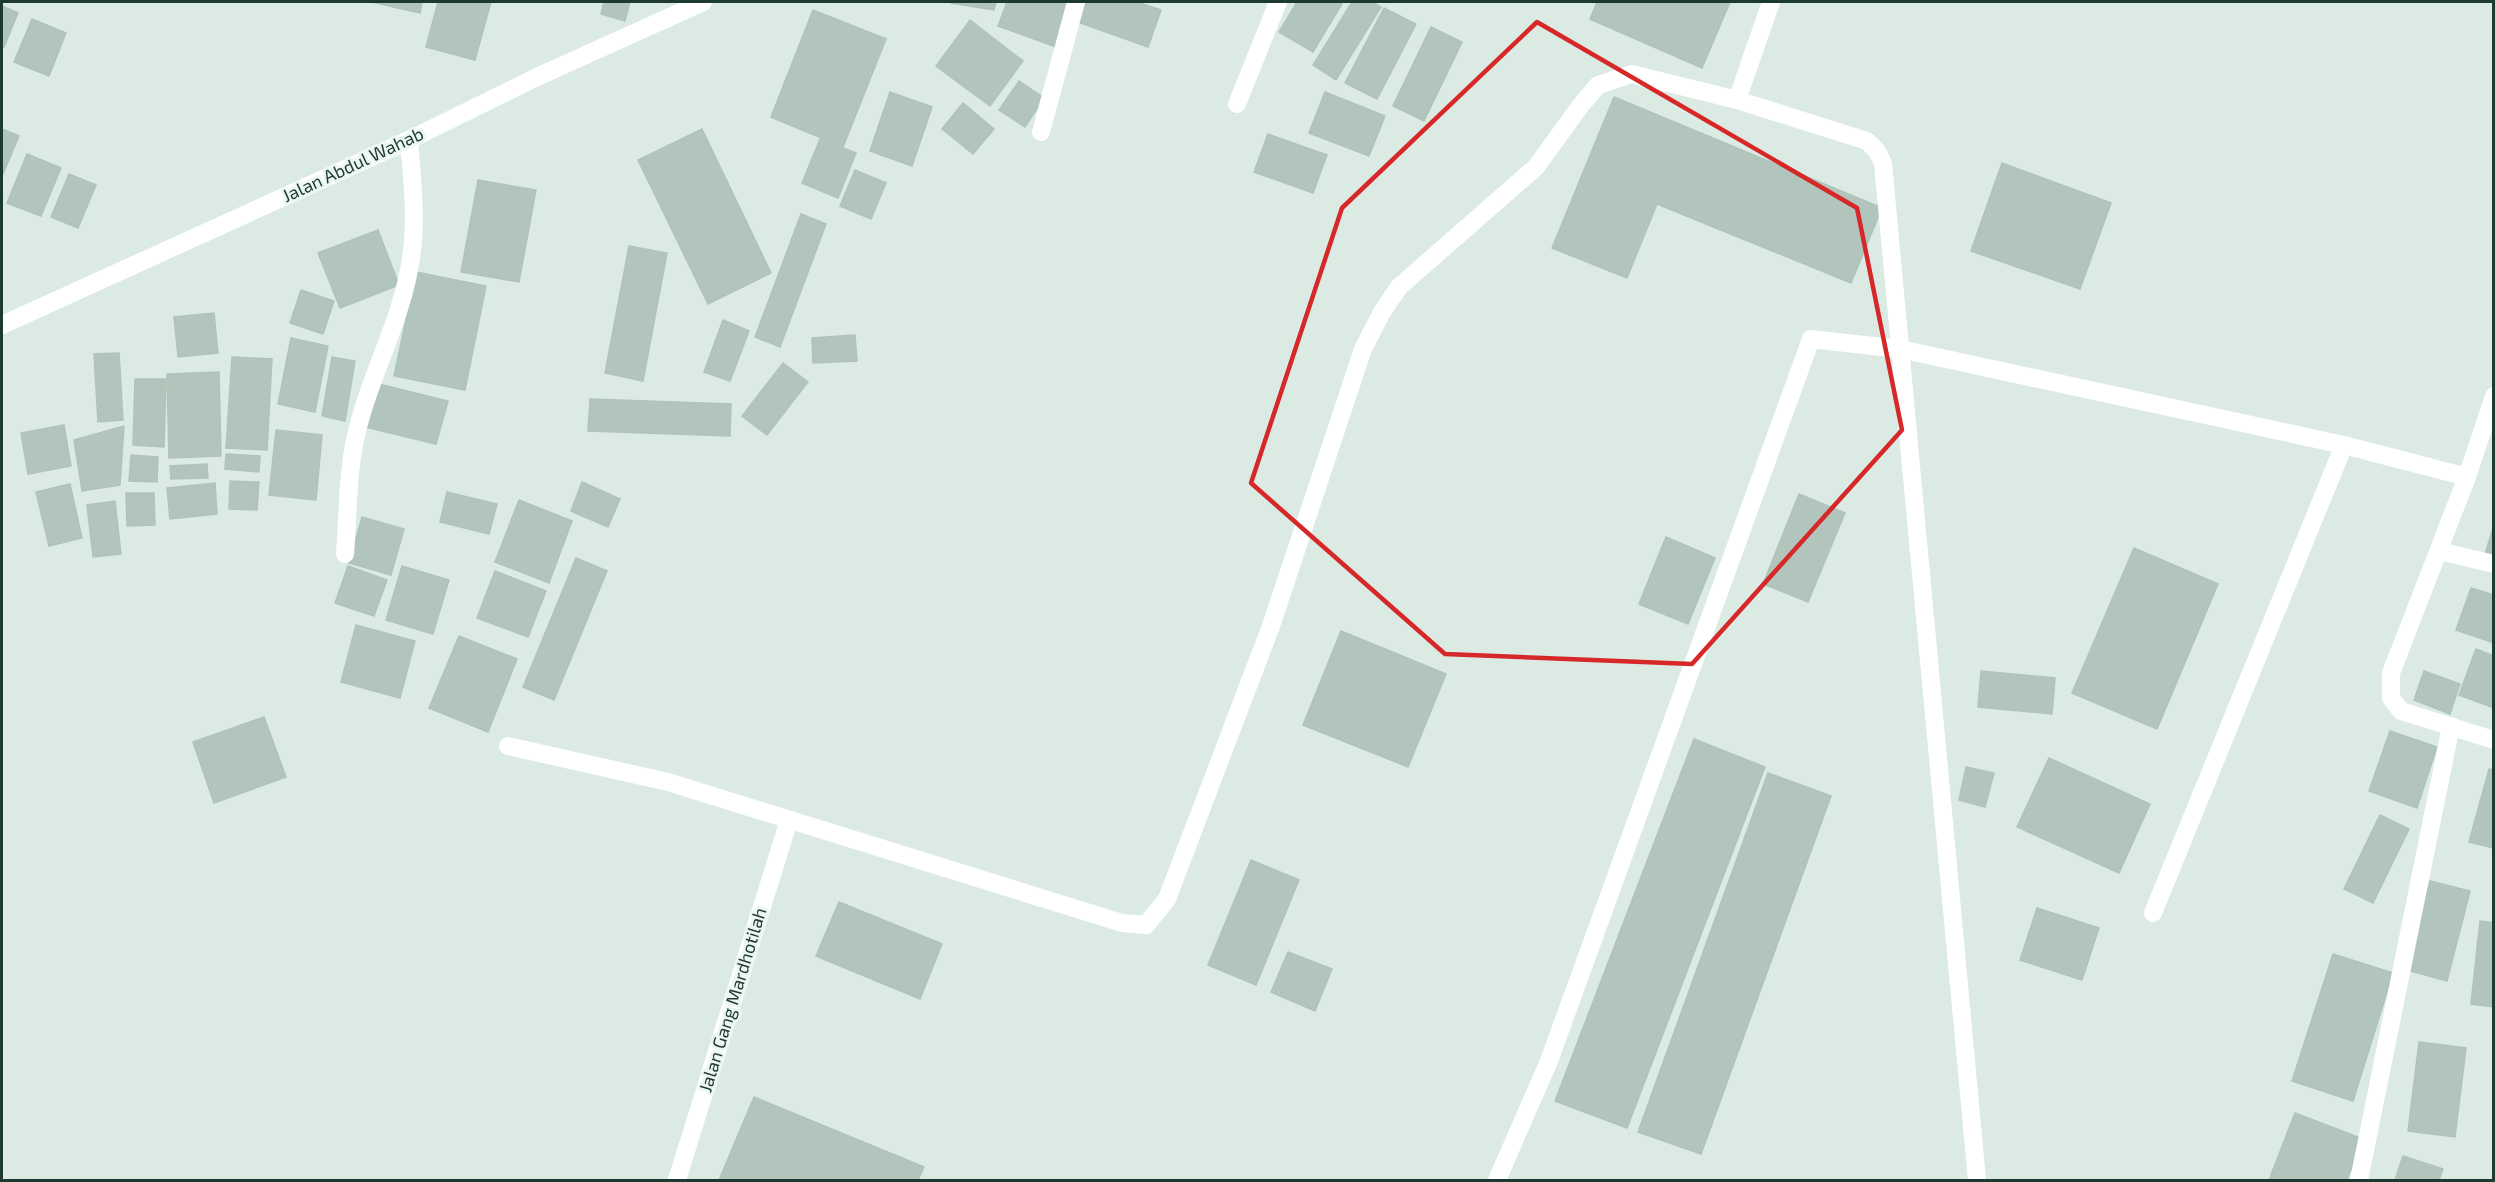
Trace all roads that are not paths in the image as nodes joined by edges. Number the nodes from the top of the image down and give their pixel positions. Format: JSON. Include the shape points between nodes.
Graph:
{"nodes":[{"id":1,"x":704,"y":2,"type":"edge"},
{"id":2,"x":1076,"y":2,"type":"edge"},
{"id":3,"x":1278,"y":2,"type":"edge"},
{"id":4,"x":1771,"y":2,"type":"edge"},
{"id":5,"x":1737,"y":100,"type":"junction"},
{"id":6,"x":1237,"y":104,"type":"dead end"},
{"id":7,"x":1041,"y":132,"type":"dead end"},
{"id":8,"x":409,"y":140,"type":"junction"},
{"id":9,"x":2,"y":325,"type":"edge"},
{"id":10,"x":1900,"y":349,"type":"junction"},
{"id":11,"x":2493,"y":396,"type":"edge"},
{"id":12,"x":2489,"y":423,"type":"edge"},
{"id":13,"x":2344,"y":444,"type":"junction"},
{"id":14,"x":2467,"y":477,"type":"junction"},
{"id":15,"x":2439,"y":551,"type":"junction"},
{"id":16,"x":345,"y":554,"type":"dead end"},
{"id":17,"x":2493,"y":564,"type":"edge"},
{"id":18,"x":2451,"y":726,"type":"junction"},
{"id":19,"x":2493,"y":740,"type":"edge"},
{"id":20,"x":508,"y":746,"type":"dead end"},
{"id":21,"x":789,"y":820,"type":"junction"},
{"id":22,"x":2153,"y":912,"type":"dead end"},
{"id":23,"x":676,"y":1180,"type":"edge"},
{"id":24,"x":1497,"y":1180,"type":"edge"},
{"id":25,"x":1977,"y":1180,"type":"edge"},
{"id":26,"x":2359,"y":1180,"type":"edge"}],
"edges":[{"from":1,"to":8,"type":"street","name":"Jalan Abdul Wahab"},
{"from":2,"to":7,"type":"street"},
{"from":3,"to":6,"type":"street"},
{"from":4,"to":5,"type":"street"},
{"from":5,"to":10,"type":"street","via":[[1867,141],[1877,151],[1883,163]]},
{"from":5,"to":21,"type":"street","via":[[1632,74],[1598,85],[1536,167],[1399,287],[1363,349],[1262,648],[1167,899],[1146,925],[1122,924]]},
{"from":8,"to":9,"type":"street","name":"Jalan Abdul Wahab"},
{"from":8,"to":16,"type":"street","via":[[415,221],[411,259],[354,445]]},
{"from":10,"to":13,"type":"street"},
{"from":10,"to":24,"type":"street","via":[[1810,339],[1549,1060]]},
{"from":10,"to":25,"type":"street"},
{"from":11,"to":12,"type":"street"},
{"from":12,"to":14,"type":"street"},
{"from":13,"to":14,"type":"street"},
{"from":13,"to":22,"type":"street"},
{"from":14,"to":15,"type":"street"},
{"from":15,"to":17,"type":"street"},
{"from":15,"to":18,"type":"street","via":[[2391,673],[2391,698],[2401,711]]},
{"from":18,"to":19,"type":"street"},
{"from":18,"to":26,"type":"street"},
{"from":20,"to":21,"type":"street","via":[[668,782]]},
{"from":21,"to":23,"type":"street","name":"Jalan Gang Mardhotilah"}]}
